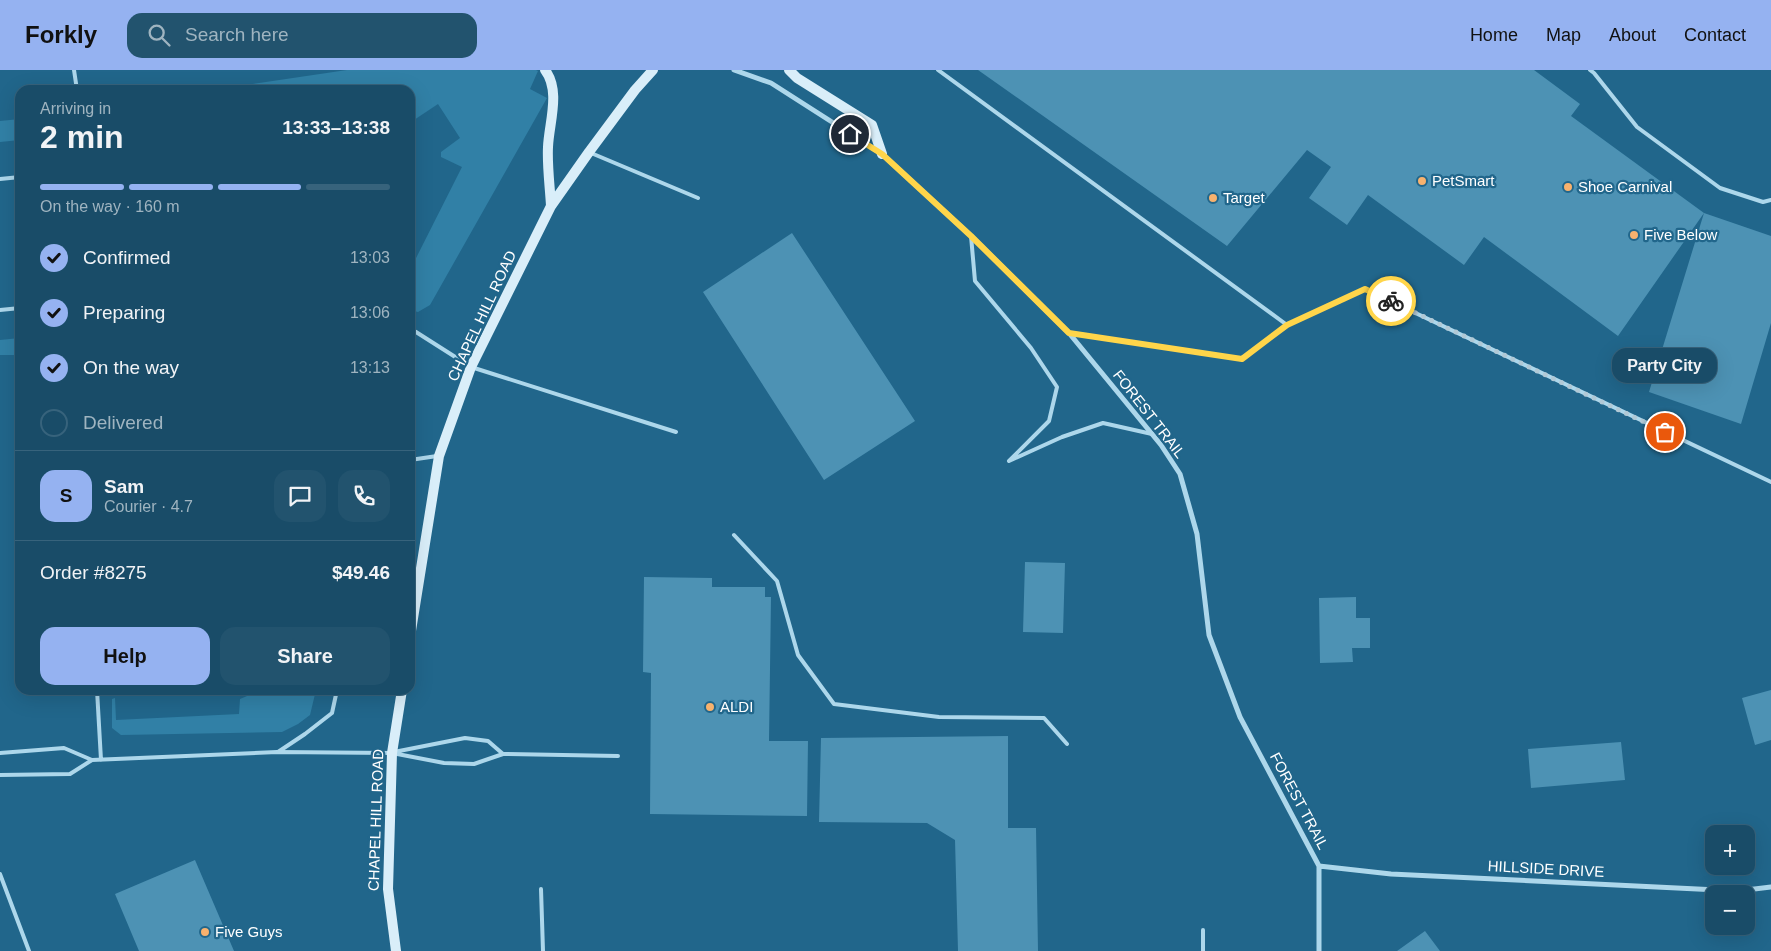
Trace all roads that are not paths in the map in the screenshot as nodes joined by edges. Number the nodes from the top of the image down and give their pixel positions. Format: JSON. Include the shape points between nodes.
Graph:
{"nodes":[{"id":1,"x":74,"y":70,"type":"edge"},
{"id":2,"x":545,"y":70,"type":"edge"},
{"id":3,"x":653,"y":70,"type":"edge"},
{"id":4,"x":734,"y":70,"type":"edge"},
{"id":5,"x":789,"y":70,"type":"edge"},
{"id":6,"x":938,"y":70,"type":"edge"},
{"id":7,"x":1590,"y":70,"type":"edge"},
{"id":8,"x":76,"y":85,"type":"edge"},
{"id":9,"x":589,"y":152,"type":"junction"},
{"id":10,"x":882,"y":154,"type":"junction"},
{"id":11,"x":15,"y":178,"type":"edge"},
{"id":12,"x":0,"y":179,"type":"edge"},
{"id":13,"x":698,"y":198,"type":"dead end"},
{"id":14,"x":1771,"y":200,"type":"edge"},
{"id":15,"x":551,"y":206,"type":"junction"},
{"id":16,"x":971,"y":236,"type":"junction"},
{"id":17,"x":15,"y":308,"type":"edge"},
{"id":18,"x":0,"y":310,"type":"edge"},
{"id":19,"x":1287,"y":325,"type":"junction"},
{"id":20,"x":415,"y":332,"type":"edge"},
{"id":21,"x":1069,"y":333,"type":"junction"},
{"id":22,"x":471,"y":367,"type":"junction"},
{"id":23,"x":676,"y":432,"type":"dead end"},
{"id":24,"x":1152,"y":435,"type":"junction"},
{"id":25,"x":439,"y":456,"type":"junction"},
{"id":26,"x":415,"y":459,"type":"edge"},
{"id":27,"x":1771,"y":482,"type":"edge"},
{"id":28,"x":734,"y":535,"type":"dead end"},
{"id":29,"x":415,"y":606,"type":"edge"},
{"id":30,"x":97,"y":695,"type":"edge"},
{"id":31,"x":336,"y":695,"type":"edge"},
{"id":32,"x":401,"y":695,"type":"edge"},
{"id":33,"x":1067,"y":744,"type":"dead end"},
{"id":34,"x":277,"y":752,"type":"junction"},
{"id":35,"x":0,"y":753,"type":"edge"},
{"id":36,"x":392,"y":753,"type":"junction"},
{"id":37,"x":503,"y":754,"type":"junction"},
{"id":38,"x":618,"y":756,"type":"dead end"},
{"id":39,"x":92,"y":760,"type":"junction"},
{"id":40,"x":101,"y":760,"type":"junction"},
{"id":41,"x":0,"y":775,"type":"edge"},
{"id":42,"x":1319,"y":866,"type":"junction"},
{"id":43,"x":0,"y":874,"type":"edge"},
{"id":44,"x":1771,"y":887,"type":"edge"},
{"id":45,"x":541,"y":889,"type":"dead end"},
{"id":46,"x":1203,"y":930,"type":"dead end"},
{"id":47,"x":395,"y":950,"type":"edge"},
{"id":48,"x":29,"y":951,"type":"edge"},
{"id":49,"x":543,"y":951,"type":"edge"},
{"id":50,"x":1204,"y":951,"type":"edge"},
{"id":51,"x":1319,"y":951,"type":"edge"}],
"edges":[{"from":1,"to":8,"type":"lane"},
{"from":2,"to":15,"type":"main road","via":[[552,81],[548,148]]},
{"from":3,"to":9,"type":"main road","name":"CHAPEL HILL ROAD"},
{"from":4,"to":10,"type":"street","name":"FOREST TRAIL","via":[[771,83]]},
{"from":5,"to":10,"type":"main road","via":[[872,125]]},
{"from":6,"to":19,"type":"lane"},
{"from":7,"to":14,"type":"lane","via":[[1637,127],[1720,188],[1763,202]]},
{"from":9,"to":13,"type":"lane"},
{"from":9,"to":15,"type":"main road","name":"CHAPEL HILL ROAD"},
{"from":10,"to":16,"type":"street","name":"FOREST TRAIL"},
{"from":11,"to":12,"type":"lane"},
{"from":15,"to":22,"type":"main road","name":"CHAPEL HILL ROAD"},
{"from":16,"to":21,"type":"street","name":"FOREST TRAIL"},
{"from":16,"to":24,"type":"lane","via":[[976,281],[1031,348],[1057,387],[1049,421],[1009,461],[1103,423]]},
{"from":17,"to":18,"type":"lane"},
{"from":19,"to":21,"type":"lane","via":[[1242,359]]},
{"from":19,"to":27,"type":"lane","via":[[1365,289]]},
{"from":20,"to":22,"type":"lane"},
{"from":21,"to":24,"type":"street","name":"FOREST TRAIL"},
{"from":22,"to":23,"type":"lane"},
{"from":22,"to":25,"type":"main road","name":"CHAPEL HILL ROAD"},
{"from":24,"to":42,"type":"street","name":"FOREST TRAIL","via":[[1180,474],[1197,534],[1209,635],[1240,717]]},
{"from":25,"to":26,"type":"lane"},
{"from":25,"to":29,"type":"main road","name":"CHAPEL HILL ROAD"},
{"from":28,"to":33,"type":"lane","via":[[777,581],[798,655],[834,704],[938,717],[1044,718]]},
{"from":30,"to":40,"type":"lane"},
{"from":31,"to":34,"type":"lane","via":[[332,713]]},
{"from":32,"to":36,"type":"main road","name":"CHAPEL HILL ROAD"},
{"from":34,"to":36,"type":"lane"},
{"from":34,"to":40,"type":"lane"},
{"from":35,"to":39,"type":"lane","via":[[64,748]]},
{"from":36,"to":37,"type":"lane","via":[[444,764],[474,764]]},
{"from":36,"to":37,"type":"lane","via":[[465,738],[488,741]]},
{"from":36,"to":47,"type":"main road","name":"CHAPEL HILL ROAD","via":[[388,889]]},
{"from":37,"to":38,"type":"lane"},
{"from":39,"to":40,"type":"lane"},
{"from":39,"to":41,"type":"lane","via":[[70,774]]},
{"from":42,"to":44,"type":"street","name":"HILLSIDE DRIVE","via":[[1391,874],[1738,891]]},
{"from":42,"to":51,"type":"street","name":"FOREST TRAIL"},
{"from":43,"to":48,"type":"lane"},
{"from":45,"to":49,"type":"lane"},
{"from":46,"to":50,"type":"lane"}]}
